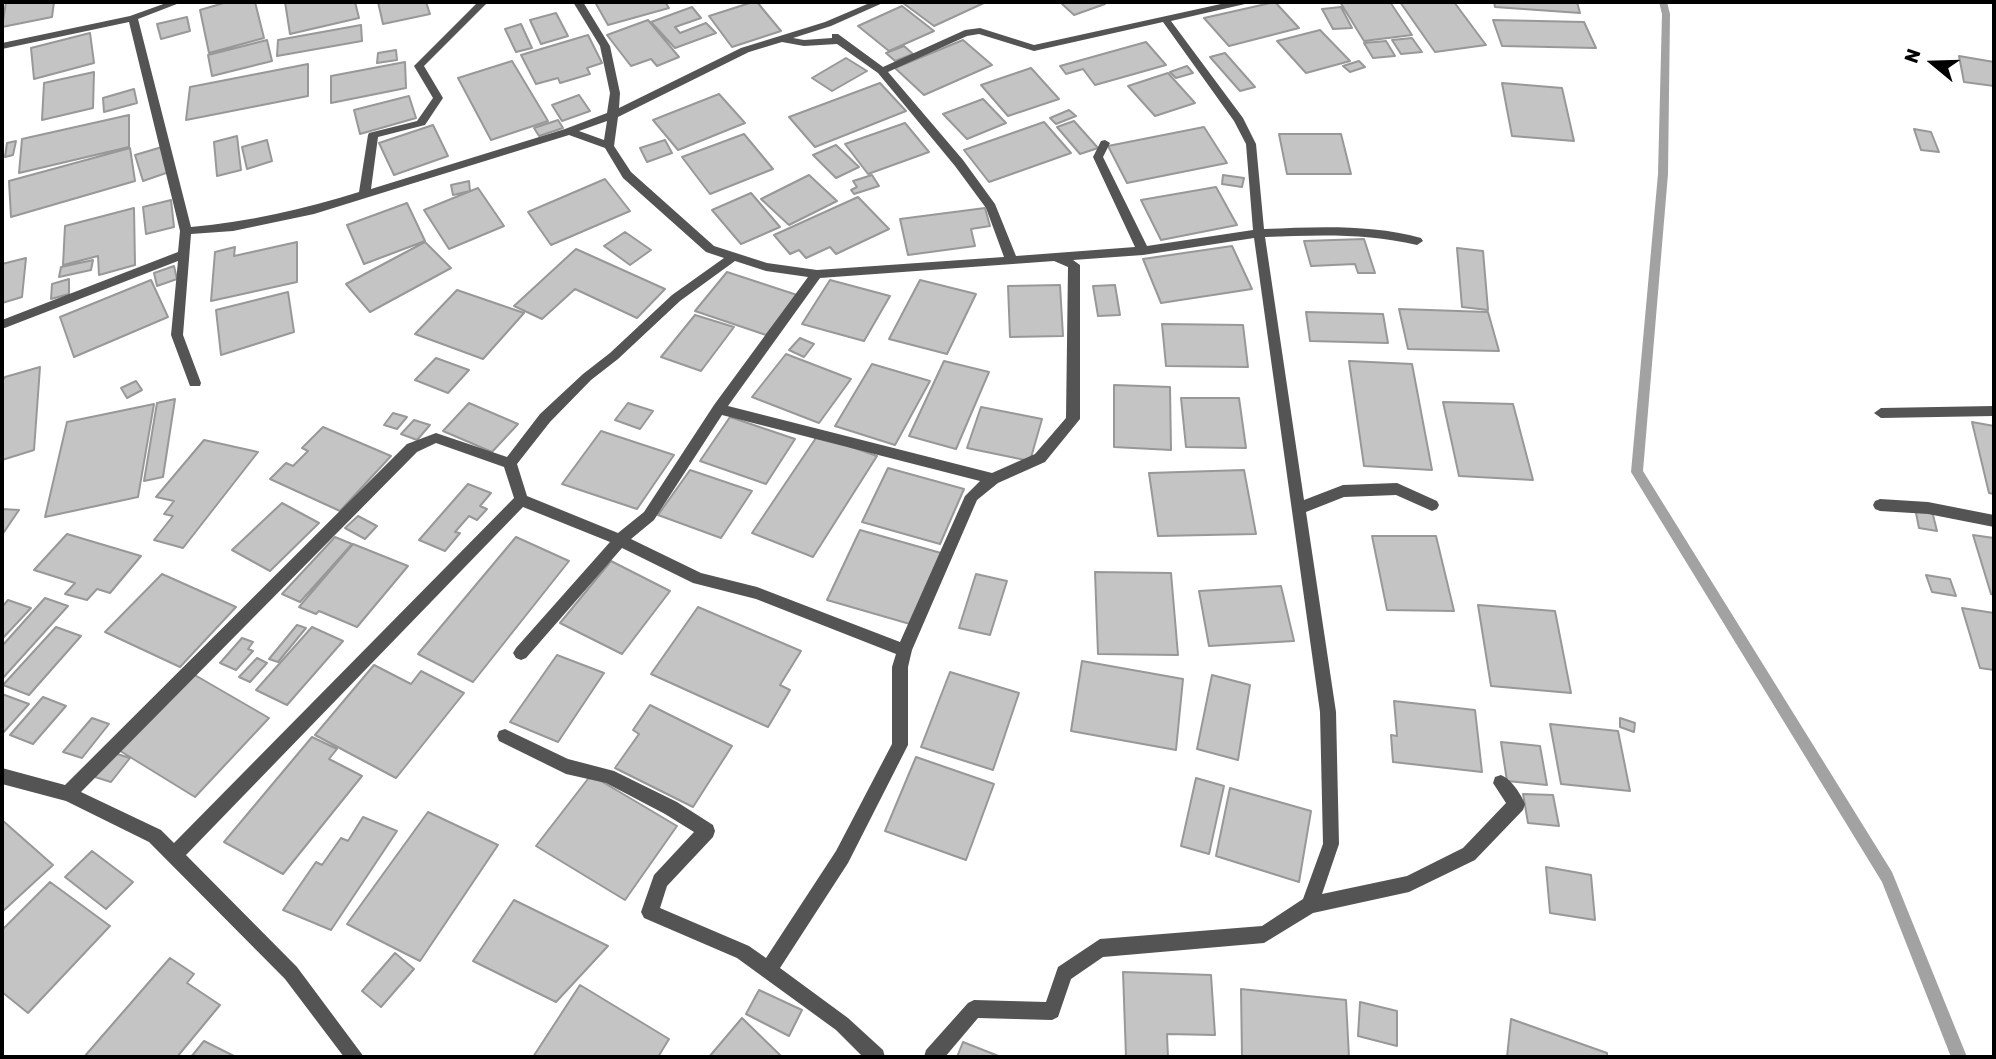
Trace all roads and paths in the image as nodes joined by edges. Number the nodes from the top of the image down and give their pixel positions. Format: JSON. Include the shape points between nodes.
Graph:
{"nodes":[{"id":1,"x":177,"y":2,"type":"edge"},
{"id":2,"x":483,"y":2,"type":"edge"},
{"id":3,"x":578,"y":2,"type":"edge"},
{"id":4,"x":880,"y":2,"type":"edge"},
{"id":5,"x":1242,"y":2,"type":"edge"},
{"id":6,"x":856,"y":6,"type":"edge"},
{"id":7,"x":133,"y":18,"type":"junction"},
{"id":8,"x":1166,"y":20,"type":"junction"},
{"id":9,"x":828,"y":24,"type":"junction"},
{"id":10,"x":781,"y":40,"type":"junction"},
{"id":11,"x":839,"y":41,"type":"junction"},
{"id":12,"x":2,"y":46,"type":"edge"},
{"id":13,"x":882,"y":72,"type":"junction"},
{"id":14,"x":612,"y":115,"type":"junction"},
{"id":15,"x":569,"y":131,"type":"junction"},
{"id":16,"x":1105,"y":143,"type":"dead end"},
{"id":17,"x":609,"y":146,"type":"junction"},
{"id":18,"x":364,"y":195,"type":"junction"},
{"id":19,"x":186,"y":231,"type":"junction"},
{"id":20,"x":1259,"y":233,"type":"junction"},
{"id":21,"x":1417,"y":241,"type":"dead end"},
{"id":22,"x":1143,"y":251,"type":"junction"},
{"id":23,"x":184,"y":254,"type":"junction"},
{"id":24,"x":733,"y":257,"type":"junction"},
{"id":25,"x":1053,"y":257,"type":"junction"},
{"id":26,"x":1011,"y":259,"type":"junction"},
{"id":27,"x":817,"y":274,"type":"junction"},
{"id":28,"x":2,"y":325,"type":"edge"},
{"id":29,"x":195,"y":383,"type":"dead end"},
{"id":30,"x":719,"y":409,"type":"junction"},
{"id":31,"x":1994,"y":411,"type":"edge"},
{"id":32,"x":1881,"y":413,"type":"dead end"},
{"id":33,"x":510,"y":463,"type":"junction"},
{"id":34,"x":993,"y":479,"type":"junction"},
{"id":35,"x":522,"y":500,"type":"junction"},
{"id":36,"x":1432,"y":505,"type":"dead end"},
{"id":37,"x":1880,"y":505,"type":"dead end"},
{"id":38,"x":1300,"y":508,"type":"junction"},
{"id":39,"x":1994,"y":521,"type":"edge"},
{"id":40,"x":620,"y":540,"type":"junction"},
{"id":41,"x":904,"y":650,"type":"junction"},
{"id":42,"x":521,"y":653,"type":"dead end"},
{"id":43,"x":505,"y":736,"type":"dead end"},
{"id":44,"x":2,"y":776,"type":"edge"},
{"id":45,"x":1501,"y":783,"type":"dead end"},
{"id":46,"x":68,"y":794,"type":"junction"},
{"id":47,"x":174,"y":855,"type":"junction"},
{"id":48,"x":1310,"y":905,"type":"junction"},
{"id":49,"x":768,"y":971,"type":"junction"},
{"id":50,"x":355,"y":1057,"type":"edge"},
{"id":51,"x":876,"y":1057,"type":"edge"},
{"id":52,"x":933,"y":1057,"type":"edge"}],
"edges":[{"from":1,"to":7,"type":"street"},
{"from":2,"to":18,"type":"street","via":[[419,65],[438,98],[421,123],[373,135]]},
{"from":3,"to":14,"type":"street","via":[[605,46],[615,93]]},
{"from":4,"to":6,"type":"street"},
{"from":5,"to":8,"type":"street"},
{"from":6,"to":9,"type":"street"},
{"from":7,"to":12,"type":"street"},
{"from":7,"to":19,"type":"street"},
{"from":8,"to":13,"type":"street","via":[[1034,47],[973,32]]},
{"from":8,"to":20,"type":"street","via":[[1239,120],[1251,145]]},
{"from":9,"to":10,"type":"street"},
{"from":9,"to":11,"type":"street"},
{"from":10,"to":11,"type":"street"},
{"from":10,"to":14,"type":"street","via":[[745,50]]},
{"from":11,"to":13,"type":"street"},
{"from":13,"to":26,"type":"street","via":[[992,207]]},
{"from":14,"to":15,"type":"street"},
{"from":14,"to":17,"type":"street"},
{"from":15,"to":17,"type":"street"},
{"from":15,"to":18,"type":"street"},
{"from":16,"to":22,"type":"street","via":[[1098,157]]},
{"from":17,"to":24,"type":"street","via":[[627,175],[710,249]]},
{"from":18,"to":19,"type":"street","via":[[233,227]]},
{"from":19,"to":23,"type":"street"},
{"from":20,"to":21,"type":"street","via":[[1382,233]]},
{"from":20,"to":22,"type":"street"},
{"from":20,"to":38,"type":"street"},
{"from":22,"to":25,"type":"street"},
{"from":23,"to":28,"type":"street"},
{"from":23,"to":29,"type":"street","via":[[177,335]]},
{"from":24,"to":27,"type":"street"},
{"from":24,"to":33,"type":"street","via":[[676,298],[587,377],[545,418]]},
{"from":25,"to":26,"type":"street"},
{"from":25,"to":34,"type":"street","via":[[1074,265],[1073,419],[1040,458]]},
{"from":26,"to":27,"type":"street"},
{"from":27,"to":30,"type":"street"},
{"from":30,"to":34,"type":"street"},
{"from":30,"to":40,"type":"street","via":[[649,516]]},
{"from":31,"to":32,"type":"street"},
{"from":33,"to":35,"type":"street"},
{"from":33,"to":46,"type":"street","via":[[436,438],[412,447]]},
{"from":34,"to":41,"type":"street","via":[[972,496]]},
{"from":35,"to":40,"type":"street"},
{"from":35,"to":47,"type":"street"},
{"from":36,"to":38,"type":"street","via":[[1397,489],[1343,491]]},
{"from":37,"to":39,"type":"street","via":[[1928,508]]},
{"from":38,"to":48,"type":"street","via":[[1328,726],[1331,844]]},
{"from":40,"to":41,"type":"street","via":[[698,579],[757,593]]},
{"from":40,"to":42,"type":"street"},
{"from":41,"to":49,"type":"street","via":[[900,745],[842,857]]},
{"from":43,"to":49,"type":"street","via":[[566,766],[608,776],[707,831],[660,881],[650,912],[743,952]]},
{"from":44,"to":46,"type":"street"},
{"from":45,"to":48,"type":"street","via":[[1517,804],[1469,853],[1409,884]]},
{"from":46,"to":47,"type":"street","via":[[155,836]]},
{"from":47,"to":50,"type":"street","via":[[290,973]]},
{"from":48,"to":52,"type":"street","via":[[1264,934],[1100,948],[1063,973],[1052,1011],[974,1009]]},
{"from":49,"to":51,"type":"street","via":[[842,1024]]}]}
